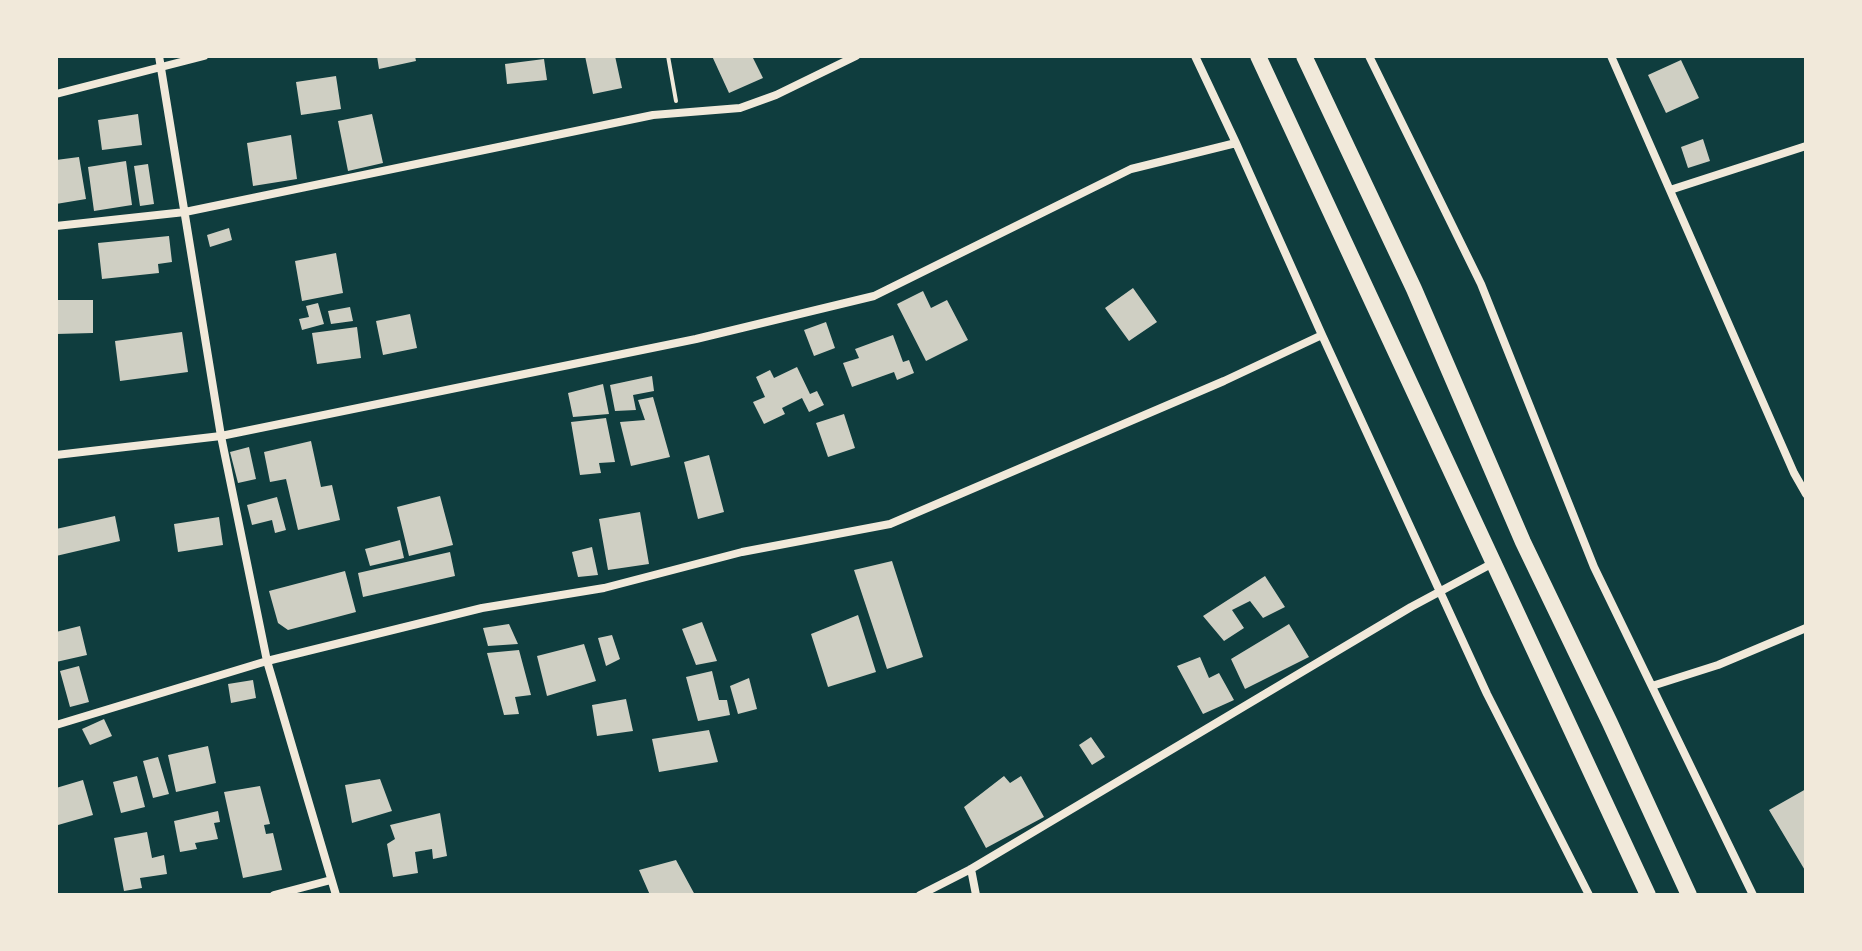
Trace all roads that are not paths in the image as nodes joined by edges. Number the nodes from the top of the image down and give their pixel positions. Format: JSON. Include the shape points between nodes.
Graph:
{"nodes":[{"id":1,"x":159,"y":56,"type":"edge"},
{"id":2,"x":204,"y":56,"type":"edge"},
{"id":3,"x":856,"y":56,"type":"edge"},
{"id":4,"x":1195,"y":56,"type":"edge"},
{"id":5,"x":1258,"y":56,"type":"edge"},
{"id":6,"x":1304,"y":56,"type":"edge"},
{"id":7,"x":1369,"y":56,"type":"edge"},
{"id":8,"x":1611,"y":56,"type":"edge"},
{"id":9,"x":162,"y":68,"type":"junction"},
{"id":10,"x":56,"y":94,"type":"edge"},
{"id":11,"x":1236,"y":143,"type":"junction"},
{"id":12,"x":1806,"y":146,"type":"edge"},
{"id":13,"x":1670,"y":190,"type":"junction"},
{"id":14,"x":185,"y":212,"type":"junction"},
{"id":15,"x":56,"y":226,"type":"edge"},
{"id":16,"x":1322,"y":335,"type":"junction"},
{"id":17,"x":221,"y":436,"type":"junction"},
{"id":18,"x":56,"y":455,"type":"edge"},
{"id":19,"x":1806,"y":468,"type":"edge"},
{"id":20,"x":1794,"y":473,"type":"junction"},
{"id":21,"x":1806,"y":494,"type":"edge"},
{"id":22,"x":1494,"y":563,"type":"junction"},
{"id":23,"x":1439,"y":592,"type":"junction"},
{"id":24,"x":1806,"y":628,"type":"edge"},
{"id":25,"x":267,"y":661,"type":"junction"},
{"id":26,"x":1652,"y":686,"type":"junction"},
{"id":27,"x":56,"y":725,"type":"edge"},
{"id":28,"x":971,"y":869,"type":"junction"},
{"id":29,"x":331,"y":880,"type":"junction"},
{"id":30,"x":274,"y":895,"type":"edge"},
{"id":31,"x":336,"y":895,"type":"edge"},
{"id":32,"x":920,"y":895,"type":"edge"},
{"id":33,"x":976,"y":895,"type":"edge"},
{"id":34,"x":1589,"y":895,"type":"edge"},
{"id":35,"x":1648,"y":895,"type":"edge"},
{"id":36,"x":1689,"y":895,"type":"edge"},
{"id":37,"x":1753,"y":895,"type":"edge"}],
"edges":[{"from":1,"to":9,"type":"street"},
{"from":2,"to":9,"type":"street"},
{"from":3,"to":14,"type":"street","via":[[740,108],[653,115]]},
{"from":4,"to":11,"type":"street"},
{"from":5,"to":22,"type":"main road"},
{"from":6,"to":36,"type":"main road"},
{"from":7,"to":26,"type":"street","via":[[1481,284],[1594,567]]},
{"from":8,"to":13,"type":"street"},
{"from":9,"to":10,"type":"street"},
{"from":9,"to":14,"type":"street"},
{"from":11,"to":16,"type":"street"},
{"from":11,"to":17,"type":"street","via":[[1131,169],[874,296],[696,339]]},
{"from":12,"to":13,"type":"street"},
{"from":13,"to":20,"type":"street"},
{"from":14,"to":15,"type":"street"},
{"from":14,"to":17,"type":"street"},
{"from":16,"to":23,"type":"street"},
{"from":16,"to":25,"type":"street","via":[[890,524],[742,552],[604,588],[482,608]]},
{"from":17,"to":18,"type":"street"},
{"from":17,"to":25,"type":"street"},
{"from":19,"to":20,"type":"street"},
{"from":20,"to":21,"type":"street"},
{"from":22,"to":23,"type":"street"},
{"from":22,"to":35,"type":"main road"},
{"from":23,"to":28,"type":"street"},
{"from":23,"to":34,"type":"street"},
{"from":24,"to":26,"type":"street"},
{"from":25,"to":27,"type":"street"},
{"from":25,"to":29,"type":"street"},
{"from":26,"to":37,"type":"street"},
{"from":28,"to":32,"type":"street"},
{"from":28,"to":33,"type":"street"},
{"from":29,"to":30,"type":"street"},
{"from":29,"to":31,"type":"street"}]}
